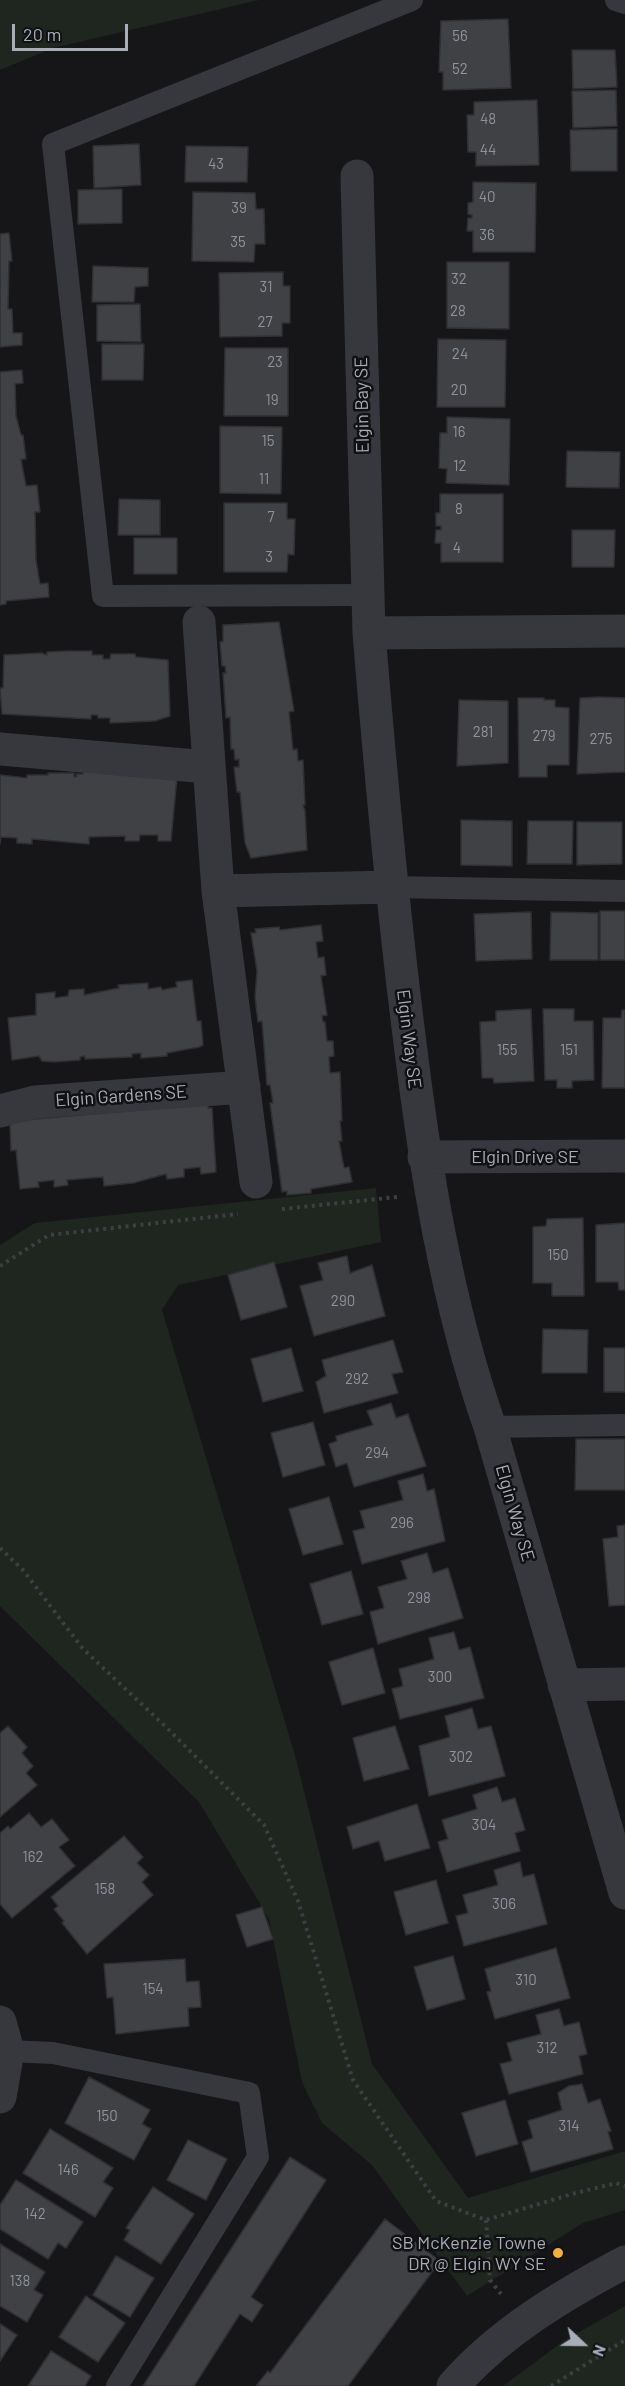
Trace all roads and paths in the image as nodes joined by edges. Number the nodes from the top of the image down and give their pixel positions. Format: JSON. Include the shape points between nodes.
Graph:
{"nodes":[{"id":1,"x":412,"y":0,"type":"edge"},
{"id":2,"x":616,"y":0,"type":"edge"},
{"id":3,"x":625,"y":3,"type":"edge"},
{"id":4,"x":357,"y":176,"type":"dead end"},
{"id":5,"x":366,"y":595,"type":"junction"},
{"id":6,"x":199,"y":622,"type":"dead end"},
{"id":7,"x":625,"y":631,"type":"edge"},
{"id":8,"x":369,"y":633,"type":"junction"},
{"id":9,"x":0,"y":749,"type":"edge"},
{"id":10,"x":208,"y":767,"type":"junction"},
{"id":11,"x":390,"y":887,"type":"junction"},
{"id":12,"x":218,"y":891,"type":"junction"},
{"id":13,"x":625,"y":891,"type":"edge"},
{"id":14,"x":244,"y":1087,"type":"junction"},
{"id":15,"x":0,"y":1111,"type":"edge"},
{"id":16,"x":625,"y":1156,"type":"edge"},
{"id":17,"x":424,"y":1157,"type":"junction"},
{"id":18,"x":256,"y":1182,"type":"dead end"},
{"id":19,"x":430,"y":1194,"type":"junction"},
{"id":20,"x":280,"y":1209,"type":"dead end"},
{"id":21,"x":245,"y":1213,"type":"dead end"},
{"id":22,"x":0,"y":1266,"type":"edge"},
{"id":23,"x":625,"y":1425,"type":"edge"},
{"id":24,"x":490,"y":1427,"type":"junction"},
{"id":25,"x":0,"y":1548,"type":"edge"},
{"id":26,"x":625,"y":1684,"type":"edge"},
{"id":27,"x":564,"y":1685,"type":"junction"},
{"id":28,"x":625,"y":1893,"type":"edge"},
{"id":29,"x":4,"y":2037,"type":"edge"},
{"id":30,"x":0,"y":2097,"type":"edge"},
{"id":31,"x":625,"y":2186,"type":"edge"},
{"id":32,"x":486,"y":2220,"type":"junction"},
{"id":33,"x":625,"y":2262,"type":"edge"},
{"id":34,"x":523,"y":2324,"type":"junction"},
{"id":35,"x":625,"y":2340,"type":"edge"},
{"id":36,"x":117,"y":2386,"type":"edge"},
{"id":37,"x":453,"y":2386,"type":"edge"},
{"id":38,"x":551,"y":2386,"type":"edge"}],
"edges":[{"from":1,"to":5,"type":"lane","via":[[53,144],[103,596]]},
{"from":2,"to":3,"type":"lane"},
{"from":4,"to":5,"type":"street","name":"Elgin Bay SE"},
{"from":5,"to":8,"type":"street","name":"Elgin Bay SE"},
{"from":6,"to":10,"type":"street"},
{"from":7,"to":8,"type":"street"},
{"from":8,"to":11,"type":"street","name":"Elgin Way SE"},
{"from":9,"to":10,"type":"street"},
{"from":10,"to":12,"type":"street"},
{"from":11,"to":12,"type":"street"},
{"from":11,"to":13,"type":"lane"},
{"from":11,"to":17,"type":"street","name":"Elgin Way SE"},
{"from":12,"to":14,"type":"street"},
{"from":14,"to":15,"type":"street","name":"Elgin Gardens SE","via":[[35,1102]]},
{"from":14,"to":18,"type":"street"},
{"from":16,"to":17,"type":"street","name":"Elgin Drive SE"},
{"from":17,"to":19,"type":"street","name":"Elgin Way SE"},
{"from":19,"to":20,"type":"path"},
{"from":19,"to":24,"type":"street","name":"Elgin Way SE","via":[[476,1386]]},
{"from":21,"to":22,"type":"path","via":[[49,1235]]},
{"from":23,"to":24,"type":"lane"},
{"from":24,"to":27,"type":"street","name":"Elgin Way SE"},
{"from":25,"to":32,"type":"path","via":[[23,1570],[83,1649],[264,1825],[298,1900],[353,2080],[436,2201]]},
{"from":26,"to":27,"type":"street"},
{"from":27,"to":28,"type":"street","name":"Elgin Way SE"},
{"from":29,"to":30,"type":"street"},
{"from":29,"to":36,"type":"lane","via":[[53,2053],[249,2093],[258,2157]]},
{"from":31,"to":32,"type":"path","via":[[616,2183]]},
{"from":32,"to":34,"type":"path","via":[[490,2280]]},
{"from":33,"to":34,"type":"street","via":[[576,2288]]},
{"from":34,"to":37,"type":"street","via":[[465,2371]]},
{"from":35,"to":38,"type":"path"}]}
